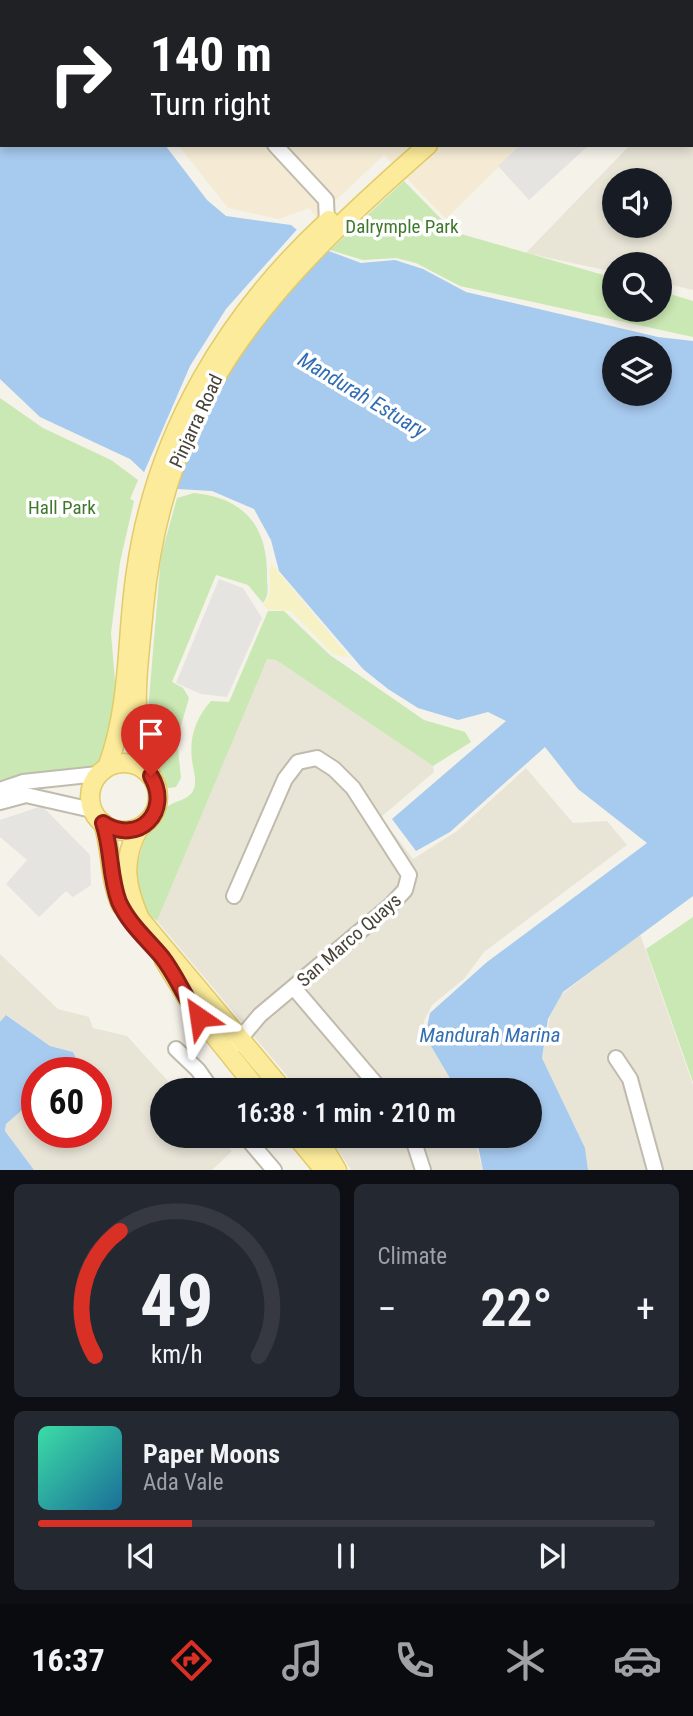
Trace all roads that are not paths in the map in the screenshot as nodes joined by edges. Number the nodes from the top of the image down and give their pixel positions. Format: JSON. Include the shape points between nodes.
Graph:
{"nodes":[{"id":1,"x":277,"y":147,"type":"edge"},
{"id":2,"x":410,"y":147,"type":"edge"},
{"id":3,"x":426,"y":147,"type":"edge"},
{"id":4,"x":323,"y":231,"type":"junction"},
{"id":5,"x":156,"y":504,"type":"junction"},
{"id":6,"x":103,"y":770,"type":"junction"},
{"id":7,"x":151,"y":776,"type":"junction"},
{"id":8,"x":0,"y":790,"type":"edge"},
{"id":9,"x":0,"y":802,"type":"edge"},
{"id":10,"x":97,"y":816,"type":"junction"},
{"id":11,"x":138,"y":830,"type":"junction"},
{"id":12,"x":234,"y":896,"type":"dead end"},
{"id":13,"x":294,"y":988,"type":"junction"},
{"id":14,"x":236,"y":1035,"type":"junction"},
{"id":15,"x":222,"y":1047,"type":"junction"},
{"id":16,"x":176,"y":1049,"type":"dead end"},
{"id":17,"x":615,"y":1058,"type":"dead end"},
{"id":18,"x":204,"y":1078,"type":"edge"},
{"id":19,"x":248,"y":1078,"type":"edge"},
{"id":20,"x":273,"y":1078,"type":"edge"},
{"id":21,"x":371,"y":1078,"type":"edge"},
{"id":22,"x":255,"y":1148,"type":"edge"},
{"id":23,"x":306,"y":1148,"type":"edge"},
{"id":24,"x":324,"y":1148,"type":"edge"},
{"id":25,"x":416,"y":1148,"type":"edge"},
{"id":26,"x":274,"y":1170,"type":"edge"},
{"id":27,"x":324,"y":1170,"type":"edge"},
{"id":28,"x":337,"y":1170,"type":"edge"},
{"id":29,"x":423,"y":1170,"type":"edge"},
{"id":30,"x":655,"y":1170,"type":"edge"}],
"edges":[{"from":1,"to":4,"type":"street","via":[[326,200]]},
{"from":2,"to":4,"type":"main road","name":"Pinjarra Road"},
{"from":3,"to":4,"type":"main road","name":"Pinjarra Road"},
{"from":4,"to":5,"type":"main road","name":"Pinjarra Road","via":[[270,279],[216,352],[184,410]]},
{"from":5,"to":6,"type":"main road","name":"Pinjarra Road","via":[[134,584],[122,722]]},
{"from":5,"to":7,"type":"main road","name":"Pinjarra Road","via":[[138,711]]},
{"from":6,"to":7,"type":"main road","via":[[116,762],[131,764]]},
{"from":6,"to":8,"type":"street"},
{"from":6,"to":10,"type":"main road","via":[[90,796]]},
{"from":7,"to":11,"type":"main road","via":[[158,801],[153,815]]},
{"from":9,"to":10,"type":"street","via":[[26,795]]},
{"from":10,"to":11,"type":"main road","via":[[115,831]]},
{"from":10,"to":15,"type":"main road","via":[[110,842],[115,888],[129,921],[163,959]]},
{"from":11,"to":14,"type":"main road","via":[[125,867],[140,919]]},
{"from":12,"to":13,"type":"street","name":"San Marco Quays","via":[[292,769],[298,762],[317,758],[334,769],[354,788],[409,875],[405,890],[390,906]]},
{"from":13,"to":14,"type":"street","name":"San Marco Quays"},
{"from":13,"to":21,"type":"street"},
{"from":14,"to":15,"type":"street","name":"San Marco Quays"},
{"from":14,"to":20,"type":"main road"},
{"from":15,"to":19,"type":"main road"},
{"from":16,"to":18,"type":"street"},
{"from":17,"to":30,"type":"street","via":[[630,1079]]},
{"from":22,"to":26,"type":"street"},
{"from":23,"to":27,"type":"main road"},
{"from":24,"to":28,"type":"main road"},
{"from":25,"to":29,"type":"street"}]}
